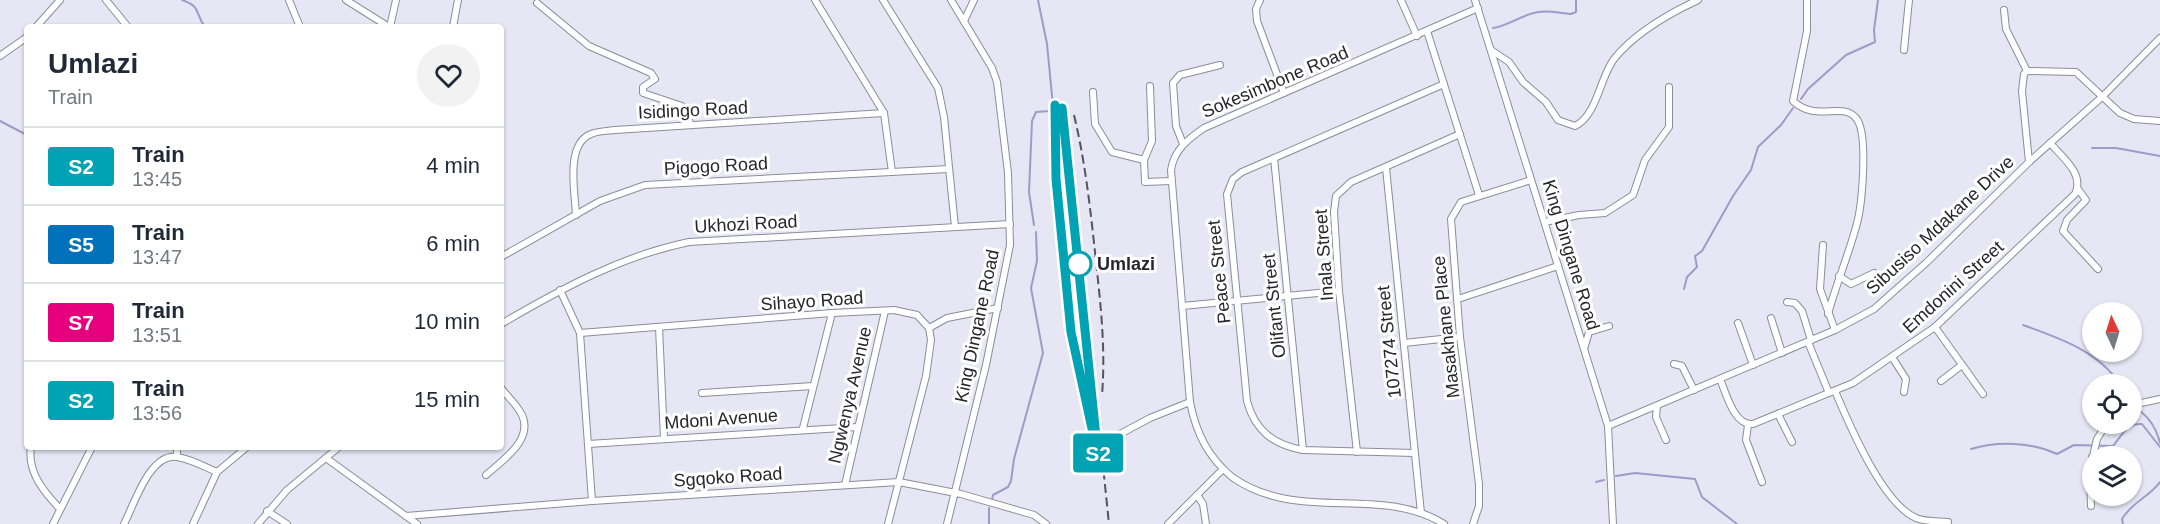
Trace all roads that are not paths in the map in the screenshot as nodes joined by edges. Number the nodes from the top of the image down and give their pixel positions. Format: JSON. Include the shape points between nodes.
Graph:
{"nodes":[{"id":1,"x":60,"y":0,"type":"edge"},
{"id":2,"x":106,"y":0,"type":"edge"},
{"id":3,"x":289,"y":0,"type":"edge"},
{"id":4,"x":346,"y":0,"type":"edge"},
{"id":5,"x":396,"y":0,"type":"edge"},
{"id":6,"x":458,"y":0,"type":"edge"},
{"id":7,"x":815,"y":0,"type":"edge"},
{"id":8,"x":883,"y":0,"type":"edge"},
{"id":9,"x":951,"y":0,"type":"edge"},
{"id":10,"x":974,"y":0,"type":"edge"},
{"id":11,"x":1260,"y":0,"type":"edge"},
{"id":12,"x":1401,"y":0,"type":"edge"},
{"id":13,"x":1475,"y":0,"type":"edge"},
{"id":14,"x":1698,"y":0,"type":"edge"},
{"id":15,"x":1807,"y":0,"type":"edge"},
{"id":16,"x":1909,"y":0,"type":"edge"},
{"id":17,"x":537,"y":3,"type":"dead end"},
{"id":18,"x":1478,"y":8,"type":"junction"},
{"id":19,"x":2004,"y":10,"type":"dead end"},
{"id":20,"x":964,"y":21,"type":"junction"},
{"id":21,"x":39,"y":24,"type":"edge"},
{"id":22,"x":126,"y":24,"type":"edge"},
{"id":23,"x":299,"y":24,"type":"edge"},
{"id":24,"x":384,"y":24,"type":"edge"},
{"id":25,"x":390,"y":24,"type":"edge"},
{"id":26,"x":454,"y":24,"type":"edge"},
{"id":27,"x":1427,"y":31,"type":"junction"},
{"id":28,"x":1417,"y":36,"type":"junction"},
{"id":29,"x":2160,"y":38,"type":"edge"},
{"id":30,"x":24,"y":39,"type":"edge"},
{"id":31,"x":1491,"y":50,"type":"junction"},
{"id":32,"x":1904,"y":50,"type":"dead end"},
{"id":33,"x":0,"y":56,"type":"edge"},
{"id":34,"x":1220,"y":65,"type":"dead end"},
{"id":35,"x":2027,"y":71,"type":"junction"},
{"id":36,"x":1444,"y":84,"type":"junction"},
{"id":37,"x":1150,"y":86,"type":"dead end"},
{"id":38,"x":1669,"y":87,"type":"dead end"},
{"id":39,"x":1093,"y":92,"type":"dead end"},
{"id":40,"x":1284,"y":93,"type":"junction"},
{"id":41,"x":2102,"y":95,"type":"junction"},
{"id":42,"x":884,"y":113,"type":"junction"},
{"id":43,"x":2160,"y":121,"type":"edge"},
{"id":44,"x":692,"y":125,"type":"junction"},
{"id":45,"x":1460,"y":134,"type":"junction"},
{"id":46,"x":2050,"y":143,"type":"junction"},
{"id":47,"x":1183,"y":144,"type":"junction"},
{"id":48,"x":1274,"y":158,"type":"junction"},
{"id":49,"x":1144,"y":160,"type":"junction"},
{"id":50,"x":2029,"y":162,"type":"junction"},
{"id":51,"x":1386,"y":168,"type":"junction"},
{"id":52,"x":949,"y":170,"type":"junction"},
{"id":53,"x":892,"y":172,"type":"junction"},
{"id":54,"x":1531,"y":180,"type":"junction"},
{"id":55,"x":1171,"y":181,"type":"junction"},
{"id":56,"x":2078,"y":189,"type":"junction"},
{"id":57,"x":1479,"y":195,"type":"junction"},
{"id":58,"x":576,"y":215,"type":"junction"},
{"id":59,"x":1545,"y":222,"type":"junction"},
{"id":60,"x":1010,"y":224,"type":"junction"},
{"id":61,"x":955,"y":227,"type":"junction"},
{"id":62,"x":1822,"y":245,"type":"dead end"},
{"id":63,"x":504,"y":254,"type":"edge"},
{"id":64,"x":1558,"y":266,"type":"junction"},
{"id":65,"x":2098,"y":269,"type":"dead end"},
{"id":66,"x":1874,"y":273,"type":"dead end"},
{"id":67,"x":1839,"y":276,"type":"junction"},
{"id":68,"x":560,"y":290,"type":"junction"},
{"id":69,"x":1340,"y":291,"type":"junction"},
{"id":70,"x":1288,"y":295,"type":"junction"},
{"id":71,"x":1458,"y":299,"type":"junction"},
{"id":72,"x":1236,"y":300,"type":"junction"},
{"id":73,"x":1787,"y":302,"type":"dead end"},
{"id":74,"x":1182,"y":306,"type":"junction"},
{"id":75,"x":998,"y":308,"type":"junction"},
{"id":76,"x":885,"y":311,"type":"junction"},
{"id":77,"x":832,"y":314,"type":"junction"},
{"id":78,"x":1828,"y":314,"type":"junction"},
{"id":79,"x":1771,"y":318,"type":"dead end"},
{"id":80,"x":504,"y":322,"type":"edge"},
{"id":81,"x":1738,"y":323,"type":"dead end"},
{"id":82,"x":1609,"y":326,"type":"dead end"},
{"id":83,"x":659,"y":327,"type":"junction"},
{"id":84,"x":1935,"y":327,"type":"junction"},
{"id":85,"x":929,"y":328,"type":"junction"},
{"id":86,"x":1834,"y":330,"type":"junction"},
{"id":87,"x":580,"y":333,"type":"junction"},
{"id":88,"x":1460,"y":337,"type":"junction"},
{"id":89,"x":1810,"y":341,"type":"junction"},
{"id":90,"x":1404,"y":343,"type":"junction"},
{"id":91,"x":1584,"y":349,"type":"junction"},
{"id":92,"x":1782,"y":353,"type":"junction"},
{"id":93,"x":1892,"y":357,"type":"junction"},
{"id":94,"x":1674,"y":364,"type":"dead end"},
{"id":95,"x":1753,"y":365,"type":"junction"},
{"id":96,"x":1962,"y":365,"type":"junction"},
{"id":97,"x":1720,"y":379,"type":"junction"},
{"id":98,"x":1941,"y":381,"type":"dead end"},
{"id":99,"x":813,"y":386,"type":"junction"},
{"id":100,"x":1694,"y":390,"type":"junction"},
{"id":101,"x":504,"y":392,"type":"edge"},
{"id":102,"x":1832,"y":392,"type":"junction"},
{"id":103,"x":1904,"y":392,"type":"dead end"},
{"id":104,"x":702,"y":393,"type":"dead end"},
{"id":105,"x":1983,"y":394,"type":"dead end"},
{"id":106,"x":2160,"y":399,"type":"edge"},
{"id":107,"x":1191,"y":402,"type":"junction"},
{"id":108,"x":2142,"y":403,"type":"edge"},
{"id":109,"x":1657,"y":406,"type":"junction"},
{"id":110,"x":1778,"y":414,"type":"junction"},
{"id":111,"x":1749,"y":425,"type":"junction"},
{"id":112,"x":858,"y":426,"type":"junction"},
{"id":113,"x":1608,"y":426,"type":"junction"},
{"id":114,"x":802,"y":428,"type":"junction"},
{"id":115,"x":664,"y":438,"type":"junction"},
{"id":116,"x":1109,"y":440,"type":"dead end"},
{"id":117,"x":1666,"y":440,"type":"dead end"},
{"id":118,"x":1792,"y":442,"type":"dead end"},
{"id":119,"x":588,"y":444,"type":"junction"},
{"id":120,"x":31,"y":450,"type":"edge"},
{"id":121,"x":91,"y":450,"type":"edge"},
{"id":122,"x":177,"y":450,"type":"edge"},
{"id":123,"x":244,"y":450,"type":"edge"},
{"id":124,"x":335,"y":450,"type":"edge"},
{"id":125,"x":1303,"y":450,"type":"junction"},
{"id":126,"x":1357,"y":452,"type":"junction"},
{"id":127,"x":1415,"y":453,"type":"junction"},
{"id":128,"x":177,"y":457,"type":"junction"},
{"id":129,"x":326,"y":458,"type":"junction"},
{"id":130,"x":1223,"y":469,"type":"junction"},
{"id":131,"x":218,"y":472,"type":"junction"},
{"id":132,"x":486,"y":475,"type":"dead end"},
{"id":133,"x":899,"y":482,"type":"junction"},
{"id":134,"x":1762,"y":482,"type":"dead end"},
{"id":135,"x":845,"y":485,"type":"junction"},
{"id":136,"x":954,"y":492,"type":"junction"},
{"id":137,"x":1197,"y":495,"type":"junction"},
{"id":138,"x":592,"y":501,"type":"junction"},
{"id":139,"x":60,"y":509,"type":"junction"},
{"id":140,"x":267,"y":511,"type":"junction"},
{"id":141,"x":1421,"y":513,"type":"junction"},
{"id":142,"x":406,"y":516,"type":"junction"},
{"id":143,"x":1948,"y":522,"type":"dead end"},
{"id":144,"x":1044,"y":523,"type":"edge"},
{"id":145,"x":52,"y":524,"type":"edge"},
{"id":146,"x":124,"y":524,"type":"edge"},
{"id":147,"x":194,"y":524,"type":"edge"},
{"id":148,"x":258,"y":524,"type":"edge"},
{"id":149,"x":287,"y":524,"type":"edge"},
{"id":150,"x":417,"y":524,"type":"edge"},
{"id":151,"x":888,"y":524,"type":"edge"},
{"id":152,"x":947,"y":524,"type":"edge"},
{"id":153,"x":1168,"y":524,"type":"edge"},
{"id":154,"x":1206,"y":524,"type":"edge"},
{"id":155,"x":1444,"y":524,"type":"edge"},
{"id":156,"x":1473,"y":524,"type":"edge"},
{"id":157,"x":1613,"y":524,"type":"edge"}],
"edges":[{"from":1,"to":21,"type":"street"},
{"from":2,"to":22,"type":"street"},
{"from":3,"to":23,"type":"street"},
{"from":4,"to":24,"type":"street"},
{"from":5,"to":25,"type":"street"},
{"from":6,"to":26,"type":"street"},
{"from":7,"to":42,"type":"street"},
{"from":8,"to":52,"type":"street","via":[[938,88]]},
{"from":9,"to":20,"type":"street","name":"King Dingane Road"},
{"from":10,"to":20,"type":"street"},
{"from":11,"to":40,"type":"street","via":[[1257,21]]},
{"from":12,"to":28,"type":"street"},
{"from":13,"to":18,"type":"street","name":"King Dingane Road"},
{"from":14,"to":31,"type":"street","via":[[1639,35],[1620,52],[1606,72],[1587,115],[1575,126],[1558,120],[1509,62]]},
{"from":15,"to":67,"type":"street","via":[[1808,31],[1793,100],[1808,111],[1848,113],[1857,120],[1863,137],[1858,218]]},
{"from":16,"to":32,"type":"street"},
{"from":17,"to":44,"type":"street","via":[[589,46],[654,74],[654,80],[643,87],[643,93],[682,106]]},
{"from":18,"to":27,"type":"street","name":"Sokesimbone Road"},
{"from":18,"to":31,"type":"street","name":"King Dingane Road"},
{"from":19,"to":35,"type":"street","via":[[2006,29]]},
{"from":20,"to":60,"type":"street","name":"King Dingane Road","via":[[997,82]]},
{"from":27,"to":28,"type":"street","name":"Sokesimbone Road"},
{"from":27,"to":36,"type":"street"},
{"from":28,"to":40,"type":"street","name":"Sokesimbone Road"},
{"from":29,"to":41,"type":"street","name":"Sibusiso Mdakane Drive"},
{"from":30,"to":33,"type":"street"},
{"from":31,"to":54,"type":"street","name":"King Dingane Road"},
{"from":34,"to":47,"type":"street","via":[[1180,75],[1173,83],[1176,126]]},
{"from":35,"to":41,"type":"street","via":[[2076,72]]},
{"from":35,"to":50,"type":"street","via":[[2022,91]]},
{"from":36,"to":45,"type":"street"},
{"from":36,"to":48,"type":"street","name":"Peace Street"},
{"from":37,"to":49,"type":"street","via":[[1152,141]]},
{"from":38,"to":59,"type":"street","via":[[1670,123],[1644,160],[1633,195],[1605,213]]},
{"from":39,"to":49,"type":"street","via":[[1095,124],[1112,152]]},
{"from":40,"to":47,"type":"street","name":"Sokesimbone Road","via":[[1204,128]]},
{"from":41,"to":43,"type":"street","via":[[2127,117]]},
{"from":41,"to":46,"type":"street","name":"Sibusiso Mdakane Drive"},
{"from":42,"to":44,"type":"street","name":"Isidingo Road"},
{"from":42,"to":53,"type":"street"},
{"from":44,"to":58,"type":"street","name":"Isidingo Road","via":[[615,130],[587,136],[574,158]]},
{"from":45,"to":51,"type":"street","name":"Inala Street"},
{"from":45,"to":57,"type":"street"},
{"from":46,"to":50,"type":"street","name":"Sibusiso Mdakane Drive"},
{"from":46,"to":56,"type":"street","via":[[2074,171]]},
{"from":47,"to":55,"type":"street","via":[[1173,159]]},
{"from":48,"to":70,"type":"street","name":"Olifant Street"},
{"from":48,"to":72,"type":"street","name":"Peace Street","via":[[1242,172],[1233,179],[1228,191]]},
{"from":49,"to":55,"type":"street","via":[[1145,182]]},
{"from":50,"to":86,"type":"street","name":"Sibusiso Mdakane Drive","via":[[1874,309]]},
{"from":51,"to":69,"type":"street","name":"Inala Street","via":[[1351,182],[1336,196]]},
{"from":51,"to":90,"type":"street","name":"107274 Street"},
{"from":52,"to":53,"type":"street","name":"Pigogo Road"},
{"from":52,"to":61,"type":"street"},
{"from":53,"to":58,"type":"street","name":"Pigogo Road","via":[[645,185],[600,201]]},
{"from":54,"to":57,"type":"street","name":"Masakhane Place"},
{"from":54,"to":59,"type":"street","name":"King Dingane Road"},
{"from":55,"to":74,"type":"street"},
{"from":56,"to":65,"type":"street","via":[[2086,200],[2067,220],[2063,231]]},
{"from":56,"to":84,"type":"street","name":"Emdonini Street"},
{"from":57,"to":71,"type":"street","name":"Masakhane Place","via":[[1461,202],[1451,219]]},
{"from":58,"to":63,"type":"street","name":"Pigogo Road"},
{"from":59,"to":64,"type":"street","name":"King Dingane Road"},
{"from":60,"to":61,"type":"street","name":"Ukhozi Road"},
{"from":60,"to":75,"type":"street","name":"King Dingane Road","via":[[1009,258]]},
{"from":61,"to":68,"type":"street","name":"Ukhozi Road","via":[[689,242],[595,273]]},
{"from":62,"to":78,"type":"street","via":[[1820,290]]},
{"from":64,"to":71,"type":"street"},
{"from":64,"to":91,"type":"street","name":"King Dingane Road"},
{"from":66,"to":67,"type":"street","via":[[1851,284]]},
{"from":67,"to":78,"type":"street"},
{"from":68,"to":80,"type":"street","name":"Ukhozi Road"},
{"from":68,"to":87,"type":"street"},
{"from":69,"to":70,"type":"street"},
{"from":69,"to":126,"type":"street","name":"Inala Street"},
{"from":70,"to":72,"type":"street"},
{"from":70,"to":125,"type":"street","name":"Olifant Street"},
{"from":71,"to":88,"type":"street","name":"Masakhane Place"},
{"from":72,"to":74,"type":"street"},
{"from":72,"to":125,"type":"street","name":"Peace Street","via":[[1251,413],[1272,440]]},
{"from":73,"to":89,"type":"street","via":[[1795,303],[1802,311]]},
{"from":74,"to":107,"type":"street"},
{"from":75,"to":85,"type":"street","via":[[947,318]]},
{"from":75,"to":136,"type":"street","name":"King Dingane Road"},
{"from":76,"to":77,"type":"street","name":"Sihayo Road"},
{"from":76,"to":85,"type":"street","name":"Sihayo Road","via":[[917,315]]},
{"from":76,"to":112,"type":"street","name":"Ngwenya Avenue"},
{"from":77,"to":83,"type":"street","name":"Sihayo Road"},
{"from":77,"to":99,"type":"street"},
{"from":78,"to":86,"type":"street"},
{"from":79,"to":92,"type":"street"},
{"from":81,"to":95,"type":"street"},
{"from":82,"to":91,"type":"street","via":[[1589,332]]},
{"from":83,"to":87,"type":"street","name":"Sihayo Road"},
{"from":83,"to":115,"type":"street"},
{"from":84,"to":93,"type":"street","name":"Emdonini Street"},
{"from":84,"to":96,"type":"street"},
{"from":85,"to":133,"type":"street","via":[[926,376]]},
{"from":86,"to":89,"type":"street","name":"Sibusiso Mdakane Drive"},
{"from":87,"to":119,"type":"street"},
{"from":88,"to":90,"type":"street"},
{"from":88,"to":156,"type":"street","name":"Masakhane Place","via":[[1479,484],[1479,507]]},
{"from":89,"to":92,"type":"street","name":"Sibusiso Mdakane Drive"},
{"from":89,"to":102,"type":"street"},
{"from":90,"to":127,"type":"street","name":"107274 Street"},
{"from":91,"to":113,"type":"street","name":"King Dingane Road"},
{"from":92,"to":95,"type":"street","name":"Sibusiso Mdakane Drive"},
{"from":93,"to":102,"type":"street","name":"Emdonini Street"},
{"from":93,"to":103,"type":"street","via":[[1906,379]]},
{"from":94,"to":100,"type":"street","via":[[1682,366]]},
{"from":95,"to":97,"type":"street","name":"Sibusiso Mdakane Drive"},
{"from":96,"to":98,"type":"street"},
{"from":96,"to":105,"type":"street"},
{"from":97,"to":100,"type":"street","name":"Sibusiso Mdakane Drive"},
{"from":97,"to":111,"type":"street","via":[[1736,413]]},
{"from":99,"to":104,"type":"street"},
{"from":99,"to":114,"type":"street"},
{"from":100,"to":109,"type":"street","name":"Sibusiso Mdakane Drive"},
{"from":101,"to":132,"type":"street","via":[[520,411],[524,433],[516,449]]},
{"from":102,"to":110,"type":"street","name":"Emdonini Street"},
{"from":102,"to":143,"type":"street","via":[[1861,451],[1889,492],[1917,518]]},
{"from":106,"to":108,"type":"street"},
{"from":107,"to":116,"type":"street"},
{"from":107,"to":130,"type":"street","via":[[1200,437]]},
{"from":109,"to":113,"type":"street","name":"Sibusiso Mdakane Drive"},
{"from":109,"to":117,"type":"street","via":[[1656,417]]},
{"from":110,"to":111,"type":"street","name":"Emdonini Street"},
{"from":110,"to":118,"type":"street"},
{"from":111,"to":134,"type":"street","via":[[1746,440]]},
{"from":112,"to":114,"type":"street","name":"Mdoni Avenue"},
{"from":112,"to":135,"type":"street","name":"Ngwenya Avenue"},
{"from":113,"to":157,"type":"street","name":"King Dingane Road"},
{"from":114,"to":115,"type":"street","name":"Mdoni Avenue"},
{"from":115,"to":119,"type":"street","name":"Mdoni Avenue"},
{"from":119,"to":138,"type":"street"},
{"from":120,"to":139,"type":"street","via":[[36,479]]},
{"from":121,"to":139,"type":"street"},
{"from":122,"to":128,"type":"street"},
{"from":123,"to":131,"type":"street"},
{"from":124,"to":129,"type":"street"},
{"from":125,"to":126,"type":"street","name":"Peace Street"},
{"from":126,"to":127,"type":"street","name":"Peace Street"},
{"from":127,"to":141,"type":"street","name":"107274 Street"},
{"from":128,"to":131,"type":"street"},
{"from":128,"to":146,"type":"street","via":[[160,460],[151,469]]},
{"from":129,"to":140,"type":"street"},
{"from":129,"to":142,"type":"street"},
{"from":130,"to":137,"type":"street"},
{"from":130,"to":141,"type":"street","via":[[1255,494],[1273,501]]},
{"from":131,"to":147,"type":"street"},
{"from":133,"to":135,"type":"street","name":"Sgqoko Road"},
{"from":133,"to":136,"type":"street","name":"Sgqoko Road"},
{"from":133,"to":151,"type":"street"},
{"from":135,"to":138,"type":"street","name":"Sgqoko Road"},
{"from":136,"to":144,"type":"street","name":"Sgqoko Road","via":[[1034,515]]},
{"from":136,"to":152,"type":"street","name":"King Dingane Road"},
{"from":137,"to":153,"type":"street"},
{"from":137,"to":154,"type":"street","via":[[1203,504]]},
{"from":138,"to":142,"type":"street","name":"Sgqoko Road"},
{"from":139,"to":145,"type":"street"},
{"from":140,"to":148,"type":"street"},
{"from":140,"to":149,"type":"street"},
{"from":141,"to":155,"type":"street"},
{"from":142,"to":150,"type":"street"}]}
